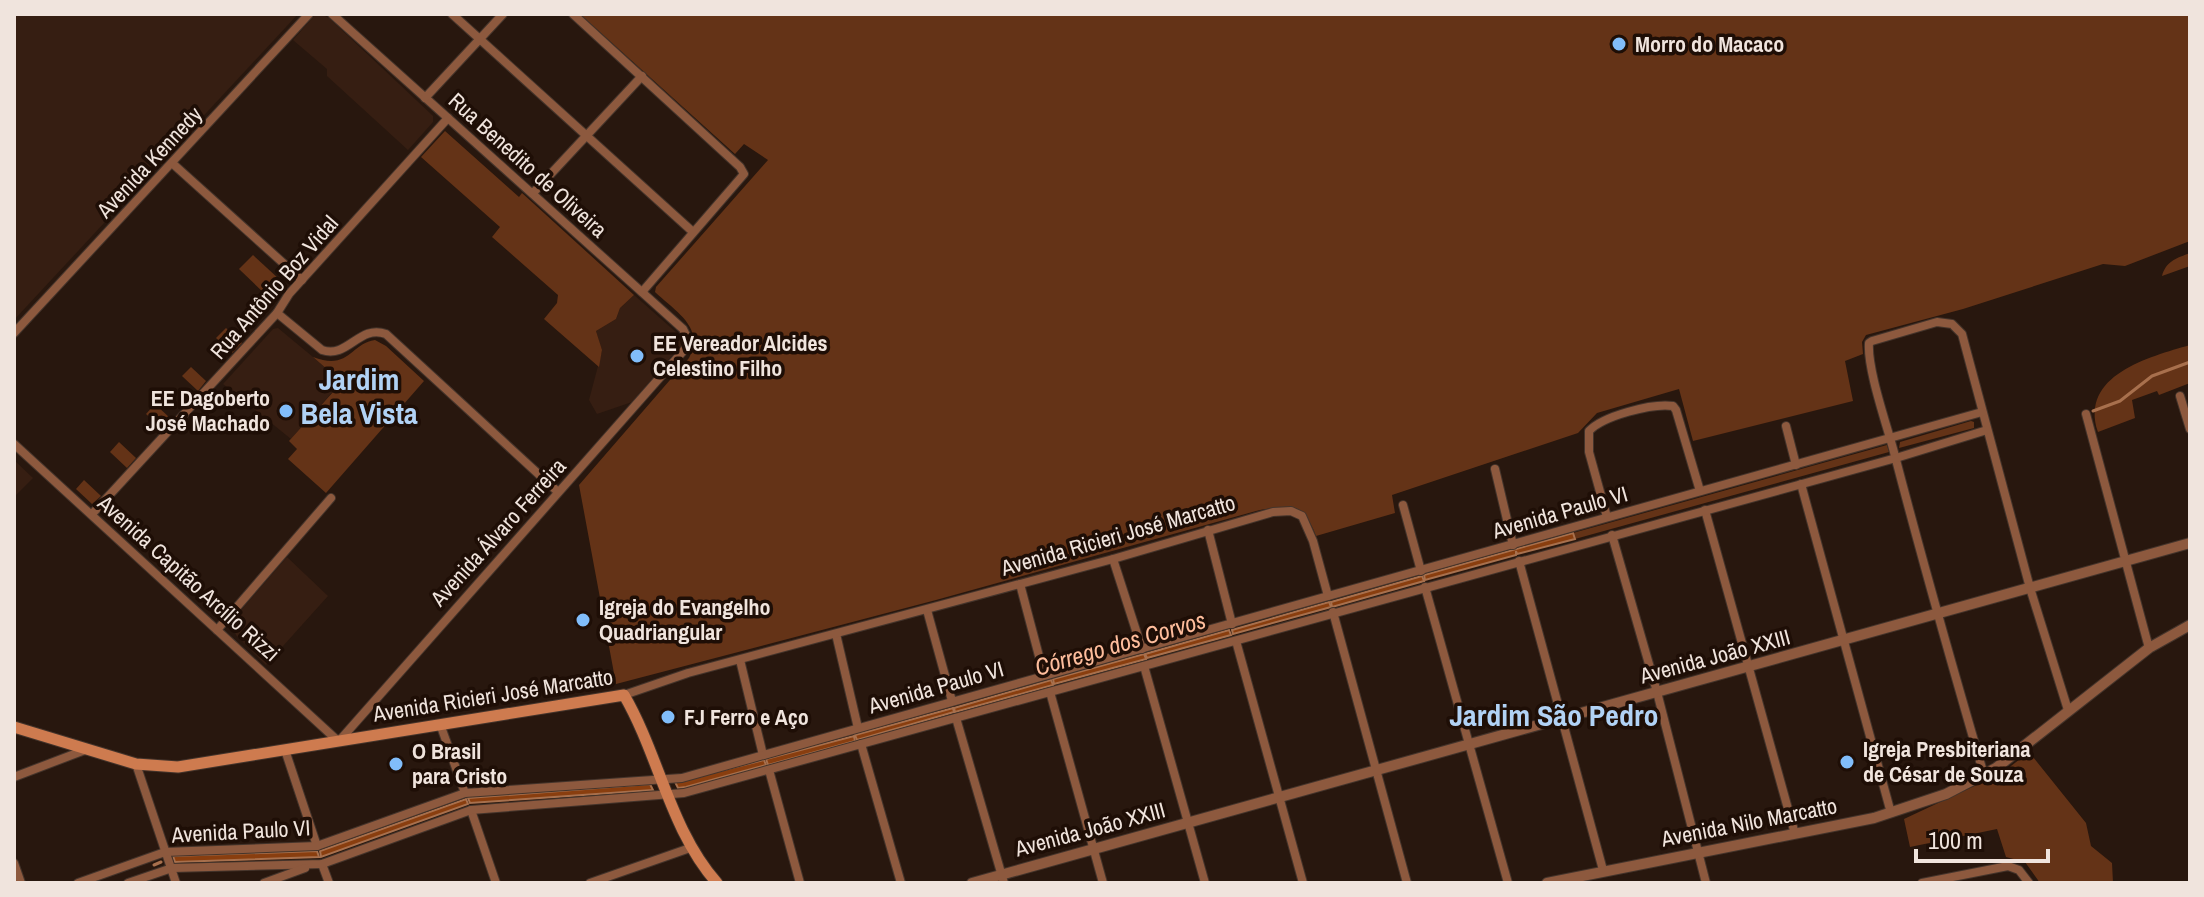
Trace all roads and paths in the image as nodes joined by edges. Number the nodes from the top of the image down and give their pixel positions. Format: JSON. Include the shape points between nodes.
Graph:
{"nodes":[{"id":1,"x":309,"y":14,"type":"edge"},
{"id":2,"x":332,"y":14,"type":"edge"},
{"id":3,"x":452,"y":14,"type":"edge"},
{"id":4,"x":503,"y":14,"type":"edge"},
{"id":5,"x":573,"y":14,"type":"edge"},
{"id":6,"x":480,"y":39,"type":"junction"},
{"id":7,"x":642,"y":76,"type":"junction"},
{"id":8,"x":425,"y":98,"type":"junction"},
{"id":9,"x":448,"y":118,"type":"junction"},
{"id":10,"x":586,"y":136,"type":"junction"},
{"id":11,"x":172,"y":163,"type":"junction"},
{"id":12,"x":533,"y":193,"type":"junction"},
{"id":13,"x":693,"y":232,"type":"junction"},
{"id":14,"x":302,"y":280,"type":"junction"},
{"id":15,"x":642,"y":292,"type":"junction"},
{"id":16,"x":277,"y":313,"type":"junction"},
{"id":17,"x":14,"y":333,"type":"edge"},
{"id":18,"x":685,"y":349,"type":"joint"},
{"id":19,"x":2180,"y":396,"type":"dead end"},
{"id":20,"x":1982,"y":412,"type":"junction"},
{"id":21,"x":2086,"y":414,"type":"dead end"},
{"id":22,"x":1786,"y":426,"type":"dead end"},
{"id":23,"x":2190,"y":429,"type":"edge"},
{"id":24,"x":1987,"y":430,"type":"junction"},
{"id":25,"x":1891,"y":439,"type":"junction"},
{"id":26,"x":14,"y":444,"type":"edge"},
{"id":27,"x":1896,"y":458,"type":"junction"},
{"id":28,"x":1796,"y":465,"type":"junction"},
{"id":29,"x":1495,"y":469,"type":"dead end"},
{"id":30,"x":1801,"y":484,"type":"junction"},
{"id":31,"x":1700,"y":491,"type":"junction"},
{"id":32,"x":558,"y":492,"type":"junction"},
{"id":33,"x":331,"y":498,"type":"dead end"},
{"id":34,"x":1403,"y":505,"type":"dead end"},
{"id":35,"x":1705,"y":510,"type":"junction"},
{"id":36,"x":92,"y":514,"type":"junction"},
{"id":37,"x":1607,"y":517,"type":"junction"},
{"id":38,"x":1208,"y":530,"type":"junction"},
{"id":39,"x":1612,"y":535,"type":"junction"},
{"id":40,"x":2190,"y":543,"type":"edge"},
{"id":41,"x":1513,"y":545,"type":"junction"},
{"id":42,"x":1113,"y":559,"type":"junction"},
{"id":43,"x":2125,"y":560,"type":"junction"},
{"id":44,"x":1519,"y":561,"type":"junction"},
{"id":45,"x":1421,"y":571,"type":"junction"},
{"id":46,"x":1020,"y":584,"type":"junction"},
{"id":47,"x":1425,"y":587,"type":"junction"},
{"id":48,"x":2030,"y":588,"type":"junction"},
{"id":49,"x":1328,"y":596,"type":"junction"},
{"id":50,"x":927,"y":610,"type":"junction"},
{"id":51,"x":1333,"y":612,"type":"junction"},
{"id":52,"x":1936,"y":614,"type":"junction"},
{"id":53,"x":1232,"y":624,"type":"junction"},
{"id":54,"x":2190,"y":625,"type":"edge"},
{"id":55,"x":217,"y":630,"type":"junction"},
{"id":56,"x":836,"y":634,"type":"junction"},
{"id":57,"x":1236,"y":641,"type":"junction"},
{"id":58,"x":1844,"y":641,"type":"junction"},
{"id":59,"x":2149,"y":648,"type":"junction"},
{"id":60,"x":1142,"y":649,"type":"junction"},
{"id":61,"x":740,"y":660,"type":"junction"},
{"id":62,"x":1144,"y":666,"type":"junction"},
{"id":63,"x":1750,"y":667,"type":"junction"},
{"id":64,"x":1044,"y":675,"type":"junction"},
{"id":65,"x":1050,"y":692,"type":"junction"},
{"id":66,"x":1657,"y":692,"type":"junction"},
{"id":67,"x":624,"y":695,"type":"junction"},
{"id":68,"x":952,"y":701,"type":"junction"},
{"id":69,"x":2068,"y":710,"type":"junction"},
{"id":70,"x":956,"y":718,"type":"junction"},
{"id":71,"x":1563,"y":718,"type":"junction"},
{"id":72,"x":440,"y":724,"type":"junction"},
{"id":73,"x":14,"y":727,"type":"edge"},
{"id":74,"x":858,"y":728,"type":"junction"},
{"id":75,"x":339,"y":740,"type":"junction"},
{"id":76,"x":861,"y":744,"type":"junction"},
{"id":77,"x":1468,"y":745,"type":"junction"},
{"id":78,"x":85,"y":750,"type":"junction"},
{"id":79,"x":285,"y":750,"type":"junction"},
{"id":80,"x":763,"y":755,"type":"junction"},
{"id":81,"x":136,"y":764,"type":"junction"},
{"id":82,"x":769,"y":770,"type":"junction"},
{"id":83,"x":1375,"y":771,"type":"junction"},
{"id":84,"x":1984,"y":775,"type":"junction"},
{"id":85,"x":14,"y":777,"type":"edge"},
{"id":86,"x":661,"y":778,"type":"junction"},
{"id":87,"x":465,"y":793,"type":"junction"},
{"id":88,"x":668,"y":795,"type":"junction"},
{"id":89,"x":1281,"y":796,"type":"junction"},
{"id":90,"x":471,"y":810,"type":"junction"},
{"id":91,"x":1891,"y":813,"type":"junction"},
{"id":92,"x":1187,"y":823,"type":"junction"},
{"id":93,"x":1795,"y":834,"type":"junction"},
{"id":94,"x":317,"y":846,"type":"junction"},
{"id":95,"x":690,"y":848,"type":"junction"},
{"id":96,"x":1093,"y":849,"type":"junction"},
{"id":97,"x":165,"y":852,"type":"junction"},
{"id":98,"x":1699,"y":852,"type":"junction"},
{"id":99,"x":14,"y":863,"type":"edge"},
{"id":100,"x":322,"y":864,"type":"junction"},
{"id":101,"x":310,"y":866,"type":"junction"},
{"id":102,"x":172,"y":868,"type":"junction"},
{"id":103,"x":1603,"y":870,"type":"junction"},
{"id":104,"x":1978,"y":871,"type":"junction"},
{"id":105,"x":1003,"y":878,"type":"edge"},
{"id":106,"x":21,"y":883,"type":"edge"},
{"id":107,"x":78,"y":883,"type":"edge"},
{"id":108,"x":128,"y":883,"type":"edge"},
{"id":109,"x":176,"y":883,"type":"edge"},
{"id":110,"x":264,"y":883,"type":"edge"},
{"id":111,"x":329,"y":883,"type":"edge"},
{"id":112,"x":496,"y":883,"type":"edge"},
{"id":113,"x":590,"y":883,"type":"edge"},
{"id":114,"x":717,"y":883,"type":"edge"},
{"id":115,"x":800,"y":883,"type":"edge"},
{"id":116,"x":901,"y":883,"type":"edge"},
{"id":117,"x":972,"y":883,"type":"edge"},
{"id":118,"x":1103,"y":883,"type":"edge"},
{"id":119,"x":1205,"y":883,"type":"edge"},
{"id":120,"x":1303,"y":883,"type":"edge"},
{"id":121,"x":1407,"y":883,"type":"edge"},
{"id":122,"x":1508,"y":883,"type":"edge"},
{"id":123,"x":1547,"y":883,"type":"edge"},
{"id":124,"x":1706,"y":883,"type":"edge"},
{"id":125,"x":1922,"y":883,"type":"edge"},
{"id":126,"x":1980,"y":883,"type":"edge"},
{"id":127,"x":2029,"y":883,"type":"edge"}],
"edges":[{"from":1,"to":11,"type":"street","name":"Avenida Kennedy"},
{"from":2,"to":8,"type":"street","name":"Rua Benedito de Oliveira"},
{"from":3,"to":6,"type":"street"},
{"from":4,"to":6,"type":"street"},
{"from":5,"to":7,"type":"street"},
{"from":6,"to":8,"type":"street"},
{"from":6,"to":10,"type":"street"},
{"from":7,"to":10,"type":"street"},
{"from":7,"to":13,"type":"street","via":[[744,174]]},
{"from":8,"to":9,"type":"street","name":"Rua Benedito de Oliveira"},
{"from":9,"to":12,"type":"street","name":"Rua Benedito de Oliveira"},
{"from":9,"to":14,"type":"street","name":"Rua Antônio Boz Vidal"},
{"from":10,"to":12,"type":"street"},
{"from":10,"to":13,"type":"street"},
{"from":11,"to":14,"type":"street"},
{"from":11,"to":17,"type":"street","name":"Avenida Kennedy"},
{"from":12,"to":15,"type":"street","name":"Rua Benedito de Oliveira"},
{"from":13,"to":15,"type":"street"},
{"from":14,"to":16,"type":"street","name":"Rua Antônio Boz Vidal"},
{"from":15,"to":18,"type":"street","name":"Rua Benedito de Oliveira","via":[[683,329]]},
{"from":16,"to":32,"type":"street","via":[[330,353],[363,334],[386,334]]},
{"from":16,"to":36,"type":"street","name":"Rua Antônio Boz Vidal"},
{"from":18,"to":32,"type":"street","name":"Avenida Álvaro Ferreira"},
{"from":19,"to":23,"type":"street"},
{"from":20,"to":24,"type":"street"},
{"from":20,"to":25,"type":"street","name":"Avenida Paulo VI"},
{"from":20,"to":25,"type":"street","via":[[1962,334],[1952,324],[1937,322],[1877,338],[1869,343],[1870,359]]},
{"from":21,"to":43,"type":"street"},
{"from":22,"to":28,"type":"street"},
{"from":24,"to":27,"type":"street","name":"Avenida Paulo VI"},
{"from":24,"to":48,"type":"street"},
{"from":25,"to":27,"type":"street"},
{"from":25,"to":28,"type":"street","name":"Avenida Paulo VI"},
{"from":26,"to":36,"type":"street","name":"Avenida Capitão Arcílio Rizzi"},
{"from":27,"to":30,"type":"street","name":"Avenida Paulo VI"},
{"from":27,"to":52,"type":"street"},
{"from":28,"to":31,"type":"street","name":"Avenida Paulo VI"},
{"from":29,"to":41,"type":"street"},
{"from":30,"to":35,"type":"street","name":"Avenida Paulo VI"},
{"from":30,"to":58,"type":"street"},
{"from":31,"to":37,"type":"street","name":"Avenida Paulo VI"},
{"from":31,"to":37,"type":"street","via":[[1673,406],[1600,421],[1589,431],[1589,452]]},
{"from":32,"to":75,"type":"street","name":"Avenida Álvaro Ferreira"},
{"from":33,"to":55,"type":"street"},
{"from":34,"to":45,"type":"street"},
{"from":35,"to":39,"type":"street","name":"Avenida Paulo VI"},
{"from":35,"to":63,"type":"street"},
{"from":36,"to":55,"type":"street","name":"Avenida Capitão Arcílio Rizzi"},
{"from":37,"to":41,"type":"street","name":"Avenida Paulo VI"},
{"from":38,"to":42,"type":"street","name":"Avenida Ricieri José Marcatto"},
{"from":38,"to":49,"type":"street","name":"Avenida Ricieri José Marcatto","via":[[1273,512],[1298,512],[1307,525]]},
{"from":38,"to":53,"type":"street"},
{"from":39,"to":44,"type":"street","name":"Avenida Paulo VI"},
{"from":39,"to":66,"type":"street"},
{"from":40,"to":43,"type":"street","name":"Avenida João XXIII"},
{"from":41,"to":45,"type":"street","name":"Avenida Paulo VI"},
{"from":42,"to":46,"type":"street","name":"Avenida Ricieri José Marcatto"},
{"from":42,"to":60,"type":"street"},
{"from":43,"to":48,"type":"street","name":"Avenida João XXIII"},
{"from":43,"to":59,"type":"street"},
{"from":44,"to":47,"type":"street","name":"Avenida Paulo VI"},
{"from":44,"to":71,"type":"street"},
{"from":45,"to":49,"type":"street","name":"Avenida Paulo VI"},
{"from":46,"to":50,"type":"street","name":"Avenida Ricieri José Marcatto"},
{"from":46,"to":64,"type":"street"},
{"from":47,"to":51,"type":"street","name":"Avenida Paulo VI"},
{"from":47,"to":77,"type":"street"},
{"from":48,"to":52,"type":"street","name":"Avenida João XXIII"},
{"from":48,"to":69,"type":"street"},
{"from":49,"to":53,"type":"street","name":"Avenida Paulo VI"},
{"from":50,"to":56,"type":"street","name":"Avenida Ricieri José Marcatto"},
{"from":50,"to":68,"type":"street"},
{"from":51,"to":57,"type":"street","name":"Avenida Paulo VI"},
{"from":51,"to":83,"type":"street"},
{"from":52,"to":58,"type":"street","name":"Avenida João XXIII"},
{"from":52,"to":84,"type":"street"},
{"from":53,"to":60,"type":"street","name":"Avenida Paulo VI"},
{"from":54,"to":59,"type":"street","name":"Avenida Nilo Marcatto"},
{"from":55,"to":75,"type":"street","name":"Avenida Capitão Arcílio Rizzi"},
{"from":56,"to":61,"type":"street","name":"Avenida Ricieri José Marcatto"},
{"from":56,"to":74,"type":"street"},
{"from":57,"to":62,"type":"street","name":"Avenida Paulo VI"},
{"from":57,"to":89,"type":"street"},
{"from":58,"to":63,"type":"street","name":"Avenida João XXIII"},
{"from":58,"to":91,"type":"street"},
{"from":59,"to":69,"type":"street","name":"Avenida Nilo Marcatto"},
{"from":60,"to":64,"type":"street","name":"Avenida Paulo VI"},
{"from":61,"to":67,"type":"street","name":"Avenida Ricieri José Marcatto"},
{"from":61,"to":80,"type":"street"},
{"from":62,"to":65,"type":"street","name":"Avenida Paulo VI"},
{"from":62,"to":92,"type":"street"},
{"from":63,"to":66,"type":"street","name":"Avenida João XXIII"},
{"from":63,"to":93,"type":"street"},
{"from":64,"to":68,"type":"street","name":"Avenida Paulo VI"},
{"from":65,"to":70,"type":"street","name":"Avenida Paulo VI"},
{"from":65,"to":96,"type":"street"},
{"from":66,"to":71,"type":"street","name":"Avenida João XXIII"},
{"from":66,"to":98,"type":"street"},
{"from":67,"to":72,"type":"main road","name":"Avenida Ricieri José Marcatto"},
{"from":67,"to":86,"type":"main road"},
{"from":68,"to":74,"type":"street","name":"Avenida Paulo VI"},
{"from":69,"to":84,"type":"street","name":"Avenida Nilo Marcatto"},
{"from":70,"to":76,"type":"street","name":"Avenida Paulo VI"},
{"from":70,"to":105,"type":"street"},
{"from":71,"to":77,"type":"street","name":"Avenida João XXIII"},
{"from":71,"to":103,"type":"street"},
{"from":72,"to":75,"type":"main road","name":"Avenida Ricieri José Marcatto"},
{"from":72,"to":87,"type":"street"},
{"from":73,"to":78,"type":"main road","name":"Avenida Ricieri José Marcatto"},
{"from":74,"to":80,"type":"street","name":"Avenida Paulo VI"},
{"from":75,"to":79,"type":"main road","name":"Avenida Ricieri José Marcatto"},
{"from":76,"to":82,"type":"street","name":"Avenida Paulo VI"},
{"from":76,"to":116,"type":"street"},
{"from":77,"to":83,"type":"street","name":"Avenida João XXIII"},
{"from":77,"to":122,"type":"street"},
{"from":78,"to":81,"type":"main road","name":"Avenida Ricieri José Marcatto"},
{"from":78,"to":85,"type":"street"},
{"from":79,"to":81,"type":"main road","name":"Avenida Ricieri José Marcatto","via":[[178,767]]},
{"from":79,"to":94,"type":"street"},
{"from":80,"to":86,"type":"street","name":"Avenida Paulo VI","via":[[682,778]]},
{"from":81,"to":97,"type":"street"},
{"from":82,"to":88,"type":"street","name":"Avenida Paulo VI"},
{"from":82,"to":115,"type":"street"},
{"from":83,"to":89,"type":"street","name":"Avenida João XXIII"},
{"from":83,"to":121,"type":"street"},
{"from":84,"to":91,"type":"street","name":"Avenida Nilo Marcatto"},
{"from":86,"to":87,"type":"street","name":"Avenida Paulo VI"},
{"from":86,"to":88,"type":"main road"},
{"from":87,"to":94,"type":"street","name":"Avenida Paulo VI"},
{"from":88,"to":90,"type":"street","name":"Avenida Paulo VI"},
{"from":88,"to":95,"type":"main road"},
{"from":89,"to":92,"type":"street","name":"Avenida João XXIII"},
{"from":89,"to":120,"type":"street"},
{"from":90,"to":100,"type":"street","name":"Avenida Paulo VI"},
{"from":90,"to":112,"type":"street"},
{"from":91,"to":93,"type":"street","name":"Avenida Nilo Marcatto"},
{"from":92,"to":96,"type":"street","name":"Avenida João XXIII"},
{"from":92,"to":119,"type":"street"},
{"from":93,"to":98,"type":"street","name":"Avenida Nilo Marcatto"},
{"from":94,"to":97,"type":"street","name":"Avenida Paulo VI"},
{"from":95,"to":113,"type":"street"},
{"from":95,"to":114,"type":"main road"},
{"from":96,"to":105,"type":"street","name":"Avenida João XXIII"},
{"from":96,"to":118,"type":"street"},
{"from":97,"to":102,"type":"street"},
{"from":97,"to":107,"type":"street","name":"Avenida Paulo VI"},
{"from":98,"to":103,"type":"street","name":"Avenida Nilo Marcatto"},
{"from":98,"to":124,"type":"street"},
{"from":99,"to":106,"type":"street"},
{"from":100,"to":101,"type":"street","name":"Avenida Paulo VI"},
{"from":100,"to":111,"type":"street"},
{"from":101,"to":102,"type":"street","name":"Avenida Paulo VI"},
{"from":101,"to":110,"type":"street"},
{"from":102,"to":108,"type":"street","name":"Avenida Paulo VI"},
{"from":102,"to":109,"type":"street"},
{"from":103,"to":123,"type":"street","name":"Avenida Nilo Marcatto"},
{"from":104,"to":125,"type":"street"},
{"from":104,"to":126,"type":"street"},
{"from":104,"to":127,"type":"street","via":[[2014,867]]},
{"from":105,"to":117,"type":"street","name":"Avenida João XXIII"}]}
